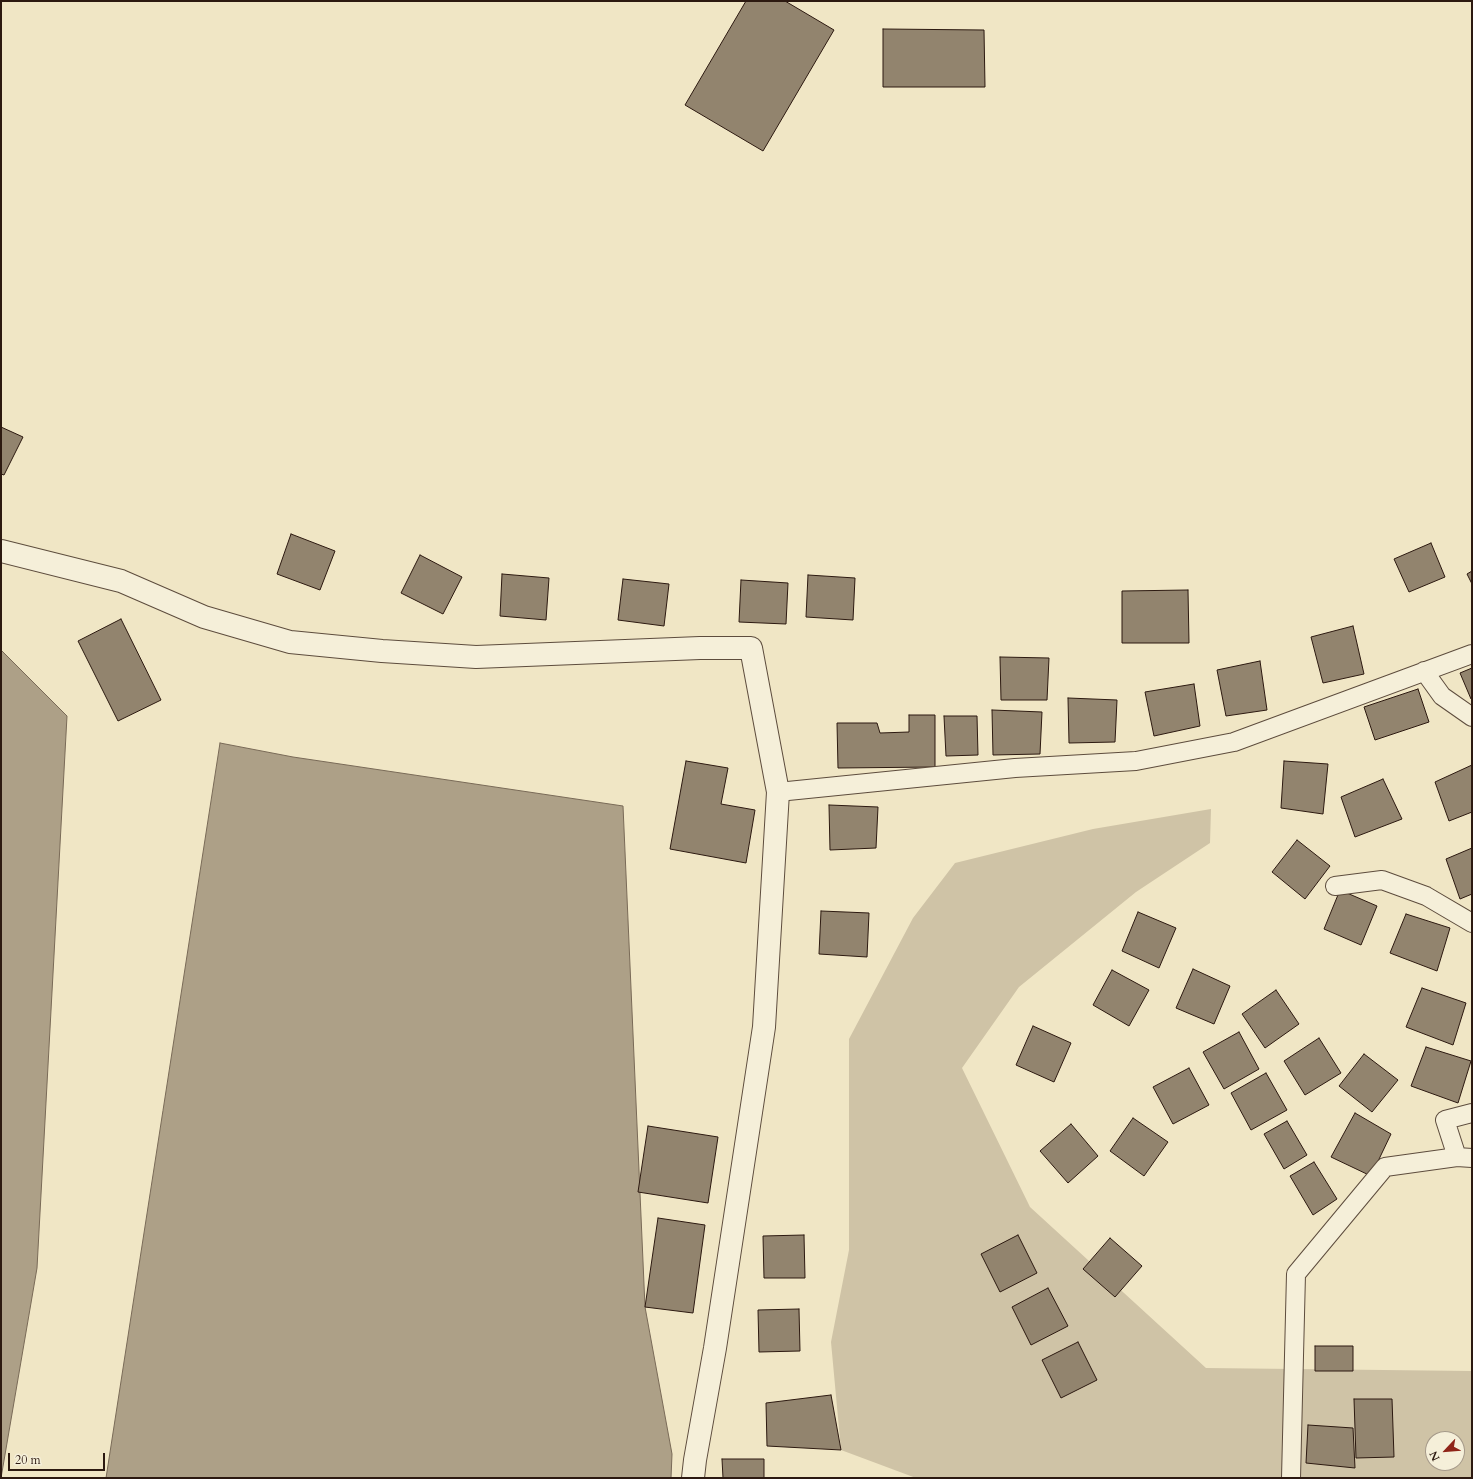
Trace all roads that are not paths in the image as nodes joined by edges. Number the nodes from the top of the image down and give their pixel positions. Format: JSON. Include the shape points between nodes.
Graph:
{"nodes":[{"id":1,"x":1,"y":551,"type":"edge"},
{"id":2,"x":1472,"y":654,"type":"edge"},
{"id":3,"x":1424,"y":671,"type":"junction"},
{"id":4,"x":1472,"y":717,"type":"edge"},
{"id":5,"x":778,"y":792,"type":"junction"},
{"id":6,"x":1335,"y":886,"type":"dead end"},
{"id":7,"x":1472,"y":923,"type":"edge"},
{"id":8,"x":1472,"y":1113,"type":"edge"},
{"id":9,"x":1464,"y":1157,"type":"edge"},
{"id":10,"x":693,"y":1478,"type":"edge"},
{"id":11,"x":1290,"y":1478,"type":"edge"}],
"edges":[{"from":1,"to":5,"type":"street","via":[[121,581],[204,617],[290,642],[476,657],[751,648]]},
{"from":2,"to":3,"type":"lane"},
{"from":3,"to":4,"type":"lane","via":[[1442,696]]},
{"from":3,"to":5,"type":"lane","via":[[1234,742],[1136,761],[1015,768]]},
{"from":5,"to":10,"type":"street","via":[[764,1027]]},
{"from":6,"to":7,"type":"lane","via":[[1382,880],[1426,896]]},
{"from":8,"to":9,"type":"lane","via":[[1445,1120]]},
{"from":9,"to":11,"type":"lane","via":[[1385,1167],[1296,1274]]}]}
